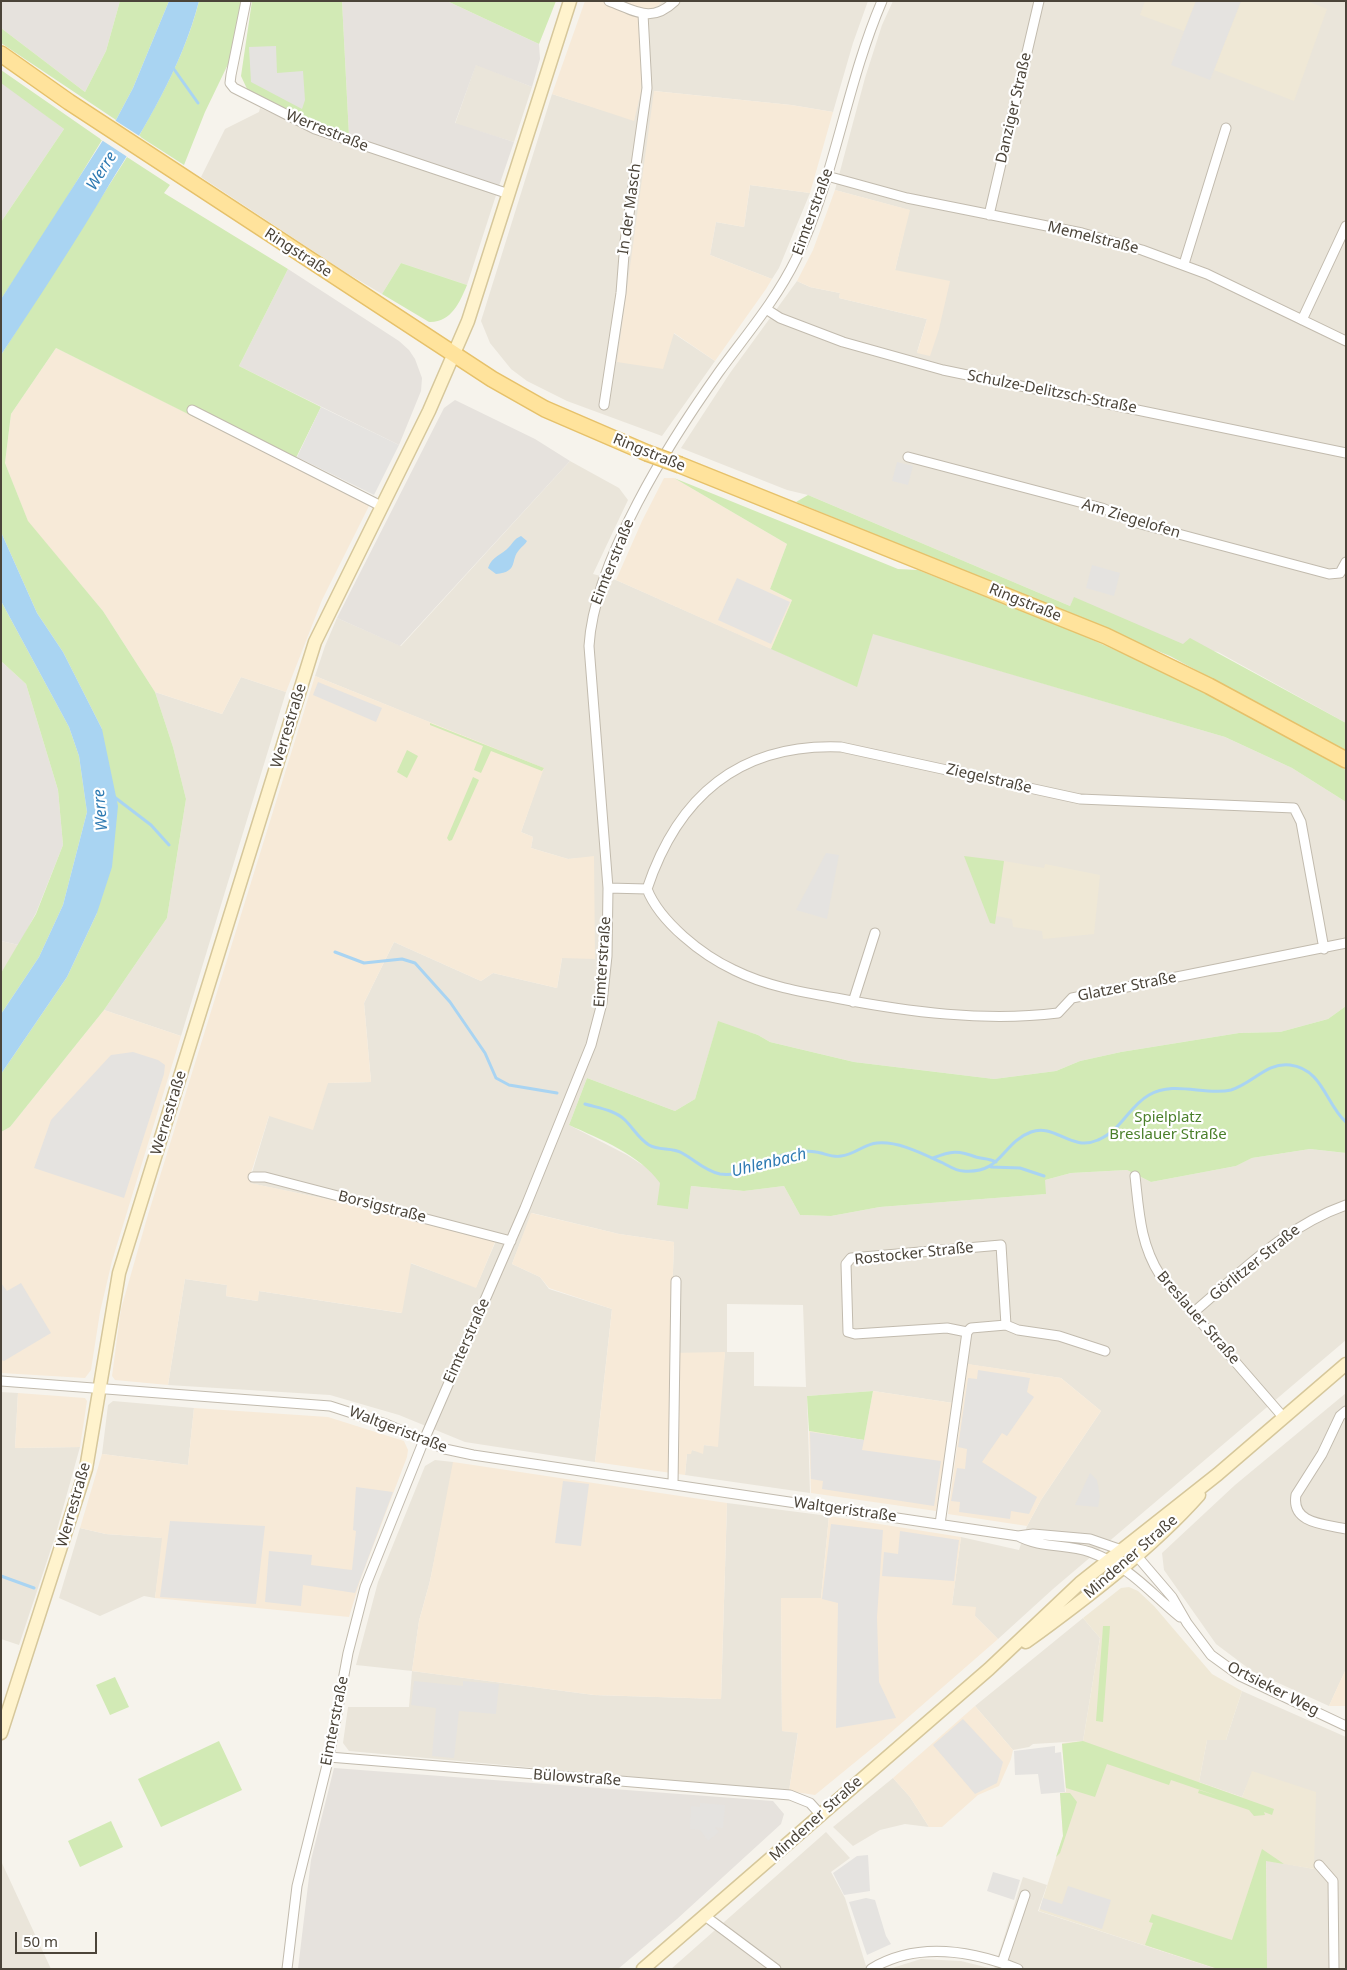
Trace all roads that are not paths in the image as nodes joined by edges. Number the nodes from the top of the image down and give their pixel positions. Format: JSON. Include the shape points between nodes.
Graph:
{"nodes":[{"id":1,"x":246,"y":1,"type":"edge"},
{"id":2,"x":570,"y":1,"type":"edge"},
{"id":3,"x":609,"y":1,"type":"edge"},
{"id":4,"x":675,"y":1,"type":"edge"},
{"id":5,"x":882,"y":1,"type":"edge"},
{"id":6,"x":1039,"y":1,"type":"edge"},
{"id":7,"x":643,"y":14,"type":"junction"},
{"id":8,"x":1,"y":54,"type":"edge"},
{"id":9,"x":1226,"y":128,"type":"dead end"},
{"id":10,"x":827,"y":176,"type":"junction"},
{"id":11,"x":509,"y":194,"type":"junction"},
{"id":12,"x":989,"y":215,"type":"junction"},
{"id":13,"x":1346,"y":226,"type":"edge"},
{"id":14,"x":1184,"y":264,"type":"junction"},
{"id":15,"x":766,"y":309,"type":"junction"},
{"id":16,"x":1302,"y":320,"type":"junction"},
{"id":17,"x":1346,"y":341,"type":"edge"},
{"id":18,"x":454,"y":356,"type":"junction"},
{"id":19,"x":604,"y":404,"type":"dead end"},
{"id":20,"x":192,"y":410,"type":"dead end"},
{"id":21,"x":1346,"y":453,"type":"edge"},
{"id":22,"x":908,"y":458,"type":"dead end"},
{"id":23,"x":381,"y":506,"type":"junction"},
{"id":24,"x":1346,"y":562,"type":"edge"},
{"id":25,"x":1346,"y":760,"type":"edge"},
{"id":26,"x":608,"y":888,"type":"junction"},
{"id":27,"x":647,"y":889,"type":"junction"},
{"id":28,"x":875,"y":933,"type":"dead end"},
{"id":29,"x":1346,"y":943,"type":"edge"},
{"id":30,"x":1324,"y":949,"type":"junction"},
{"id":31,"x":853,"y":1002,"type":"junction"},
{"id":32,"x":1135,"y":1176,"type":"dead end"},
{"id":33,"x":253,"y":1177,"type":"dead end"},
{"id":34,"x":1346,"y":1205,"type":"edge"},
{"id":35,"x":511,"y":1241,"type":"junction"},
{"id":36,"x":676,"y":1281,"type":"dead end"},
{"id":37,"x":1194,"y":1312,"type":"junction"},
{"id":38,"x":1006,"y":1325,"type":"junction"},
{"id":39,"x":967,"y":1332,"type":"junction"},
{"id":40,"x":1105,"y":1351,"type":"dead end"},
{"id":41,"x":1346,"y":1364,"type":"edge"},
{"id":42,"x":1,"y":1381,"type":"edge"},
{"id":43,"x":100,"y":1389,"type":"junction"},
{"id":44,"x":1346,"y":1411,"type":"edge"},
{"id":45,"x":1284,"y":1418,"type":"junction"},
{"id":46,"x":424,"y":1440,"type":"junction"},
{"id":47,"x":1218,"y":1474,"type":"junction"},
{"id":48,"x":672,"y":1484,"type":"junction"},
{"id":49,"x":940,"y":1524,"type":"junction"},
{"id":50,"x":1346,"y":1529,"type":"edge"},
{"id":51,"x":1018,"y":1536,"type":"junction"},
{"id":52,"x":1122,"y":1550,"type":"junction"},
{"id":53,"x":1136,"y":1554,"type":"junction"},
{"id":54,"x":1109,"y":1560,"type":"junction"},
{"id":55,"x":1122,"y":1566,"type":"junction"},
{"id":56,"x":1187,"y":1623,"type":"junction"},
{"id":57,"x":989,"y":1669,"type":"junction"},
{"id":58,"x":6,"y":1705,"type":"edge"},
{"id":59,"x":1346,"y":1726,"type":"edge"},
{"id":60,"x":1,"y":1733,"type":"edge"},
{"id":61,"x":329,"y":1757,"type":"junction"},
{"id":62,"x":820,"y":1814,"type":"junction"},
{"id":63,"x":1319,"y":1865,"type":"dead end"},
{"id":64,"x":1025,"y":1895,"type":"dead end"},
{"id":65,"x":705,"y":1916,"type":"junction"},
{"id":66,"x":1002,"y":1963,"type":"junction"},
{"id":67,"x":286,"y":1969,"type":"edge"},
{"id":68,"x":643,"y":1969,"type":"edge"},
{"id":69,"x":776,"y":1969,"type":"edge"},
{"id":70,"x":870,"y":1969,"type":"edge"},
{"id":71,"x":1018,"y":1969,"type":"edge"},
{"id":72,"x":1334,"y":1969,"type":"edge"}],
"edges":[{"from":1,"to":11,"type":"street","name":"Werrestraße","via":[[230,82],[234,88],[334,136]]},
{"from":2,"to":11,"type":"main road","name":"Werrestraße"},
{"from":3,"to":7,"type":"street"},
{"from":4,"to":7,"type":"street","via":[[664,11],[654,15]]},
{"from":5,"to":10,"type":"street","name":"Eimterstraße","via":[[866,43]]},
{"from":6,"to":12,"type":"street","name":"Danziger Straße"},
{"from":7,"to":19,"type":"street","name":"In der Masch","via":[[646,88],[625,242],[622,293]]},
{"from":8,"to":18,"type":"main road","name":"Ringstraße"},
{"from":9,"to":14,"type":"street"},
{"from":10,"to":12,"type":"street","name":"Memelstraße","via":[[907,198]]},
{"from":10,"to":15,"type":"street","name":"Eimterstraße","via":[[803,244],[788,276]]},
{"from":11,"to":18,"type":"main road","name":"Werrestraße"},
{"from":12,"to":14,"type":"street","name":"Memelstraße","via":[[1109,240]]},
{"from":13,"to":16,"type":"street"},
{"from":14,"to":16,"type":"street","name":"Memelstraße"},
{"from":15,"to":21,"type":"street","name":"Schulze-Delitzsch-Straße","via":[[780,318],[843,342],[943,370]]},
{"from":15,"to":26,"type":"street","name":"Eimterstraße","via":[[676,437],[621,537],[593,612],[589,646]]},
{"from":16,"to":17,"type":"street","name":"Memelstraße"},
{"from":18,"to":23,"type":"main road","name":"Werrestraße"},
{"from":18,"to":25,"type":"main road","name":"Ringstraße","bridge":true,"via":[[546,409],[647,453],[1106,636],[1209,686]]},
{"from":20,"to":23,"type":"street"},
{"from":22,"to":24,"type":"street","name":"Am Ziegelofen","via":[[1102,508],[1138,523],[1329,574],[1340,574]]},
{"from":23,"to":43,"type":"main road","name":"Werrestraße","via":[[325,618],[298,694],[119,1273]]},
{"from":26,"to":27,"type":"street"},
{"from":26,"to":35,"type":"street","name":"Eimterstraße","via":[[607,956],[599,1017],[575,1086]]},
{"from":27,"to":30,"type":"street","name":"Ziegelstraße","via":[[660,856],[685,812],[727,774],[778,752],[841,747],[1080,799],[1294,808],[1301,822]]},
{"from":27,"to":31,"type":"street","name":"Glatzer Straße","via":[[653,905],[667,920],[714,959],[734,970],[790,990]]},
{"from":28,"to":31,"type":"street"},
{"from":29,"to":30,"type":"street","name":"Glatzer Straße"},
{"from":30,"to":31,"type":"street","name":"Glatzer Straße","via":[[1072,998],[1058,1013],[1044,1015],[962,1014]]},
{"from":32,"to":37,"type":"street","name":"Breslauer Straße","via":[[1143,1240],[1150,1259],[1160,1275]]},
{"from":33,"to":35,"type":"street","name":"Borsigstraße","via":[[265,1177]]},
{"from":34,"to":37,"type":"street","name":"Görlitzer Straße","via":[[1304,1223],[1277,1242]]},
{"from":35,"to":46,"type":"street","name":"Eimterstraße"},
{"from":36,"to":48,"type":"street"},
{"from":37,"to":45,"type":"street","name":"Breslauer Straße"},
{"from":38,"to":39,"type":"street","name":"Rostocker Straße","via":[[971,1328]]},
{"from":38,"to":39,"type":"street","name":"Rostocker Straße","via":[[1001,1245],[851,1258],[846,1264],[848,1332],[947,1328]]},
{"from":38,"to":40,"type":"street","name":"Rostocker Straße","via":[[1059,1336]]},
{"from":39,"to":49,"type":"street"},
{"from":41,"to":45,"type":"main road","name":"Mindener Straße"},
{"from":42,"to":43,"type":"street","name":"Waltgeristraße"},
{"from":43,"to":46,"type":"street","name":"Waltgeristraße","via":[[330,1406]]},
{"from":43,"to":58,"type":"main road","name":"Werrestraße","via":[[80,1493]]},
{"from":44,"to":50,"type":"street","via":[[1340,1416],[1295,1502],[1299,1514],[1308,1520]]},
{"from":45,"to":47,"type":"main road","name":"Mindener Straße"},
{"from":46,"to":48,"type":"street","name":"Waltgeristraße","via":[[473,1455]]},
{"from":46,"to":61,"type":"street","name":"Eimterstraße","via":[[378,1550],[356,1616]]},
{"from":47,"to":52,"type":"main road","name":"Mindener Straße"},
{"from":47,"to":53,"type":"main road","name":"Mindener Straße","via":[[1185,1511]]},
{"from":48,"to":49,"type":"street","name":"Waltgeristraße"},
{"from":49,"to":51,"type":"street","name":"Waltgeristraße"},
{"from":51,"to":52,"type":"street","name":"Waltgeristraße","via":[[1073,1536],[1104,1542]]},
{"from":51,"to":54,"type":"street","name":"Waltgeristraße","via":[[1030,1542],[1087,1551]]},
{"from":52,"to":53,"type":"street"},
{"from":52,"to":54,"type":"main road","name":"Mindener Straße"},
{"from":53,"to":55,"type":"main road","name":"Mindener Straße"},
{"from":53,"to":56,"type":"street","name":"Ortsieker Weg","via":[[1172,1597]]},
{"from":54,"to":55,"type":"street","name":"Waltgeristraße"},
{"from":54,"to":57,"type":"main road","name":"Mindener Straße","via":[[1051,1608]]},
{"from":55,"to":56,"type":"street","name":"Ortsieker Weg"},
{"from":55,"to":57,"type":"main road","name":"Mindener Straße"},
{"from":56,"to":59,"type":"street","name":"Ortsieker Weg","via":[[1211,1655],[1234,1672]]},
{"from":57,"to":62,"type":"main road","name":"Mindener Straße"},
{"from":58,"to":60,"type":"main road","name":"Werrestraße"},
{"from":61,"to":62,"type":"street","name":"Bülowstraße","via":[[790,1795],[810,1803]]},
{"from":61,"to":67,"type":"street","name":"Eimterstraße","via":[[296,1886]]},
{"from":62,"to":65,"type":"main road","name":"Mindener Straße"},
{"from":63,"to":72,"type":"street","via":[[1333,1881]]},
{"from":64,"to":66,"type":"street"},
{"from":65,"to":68,"type":"main road","name":"Mindener Straße"},
{"from":65,"to":69,"type":"street"},
{"from":66,"to":70,"type":"street","via":[[929,1950],[894,1957]]},
{"from":66,"to":71,"type":"street"}]}
